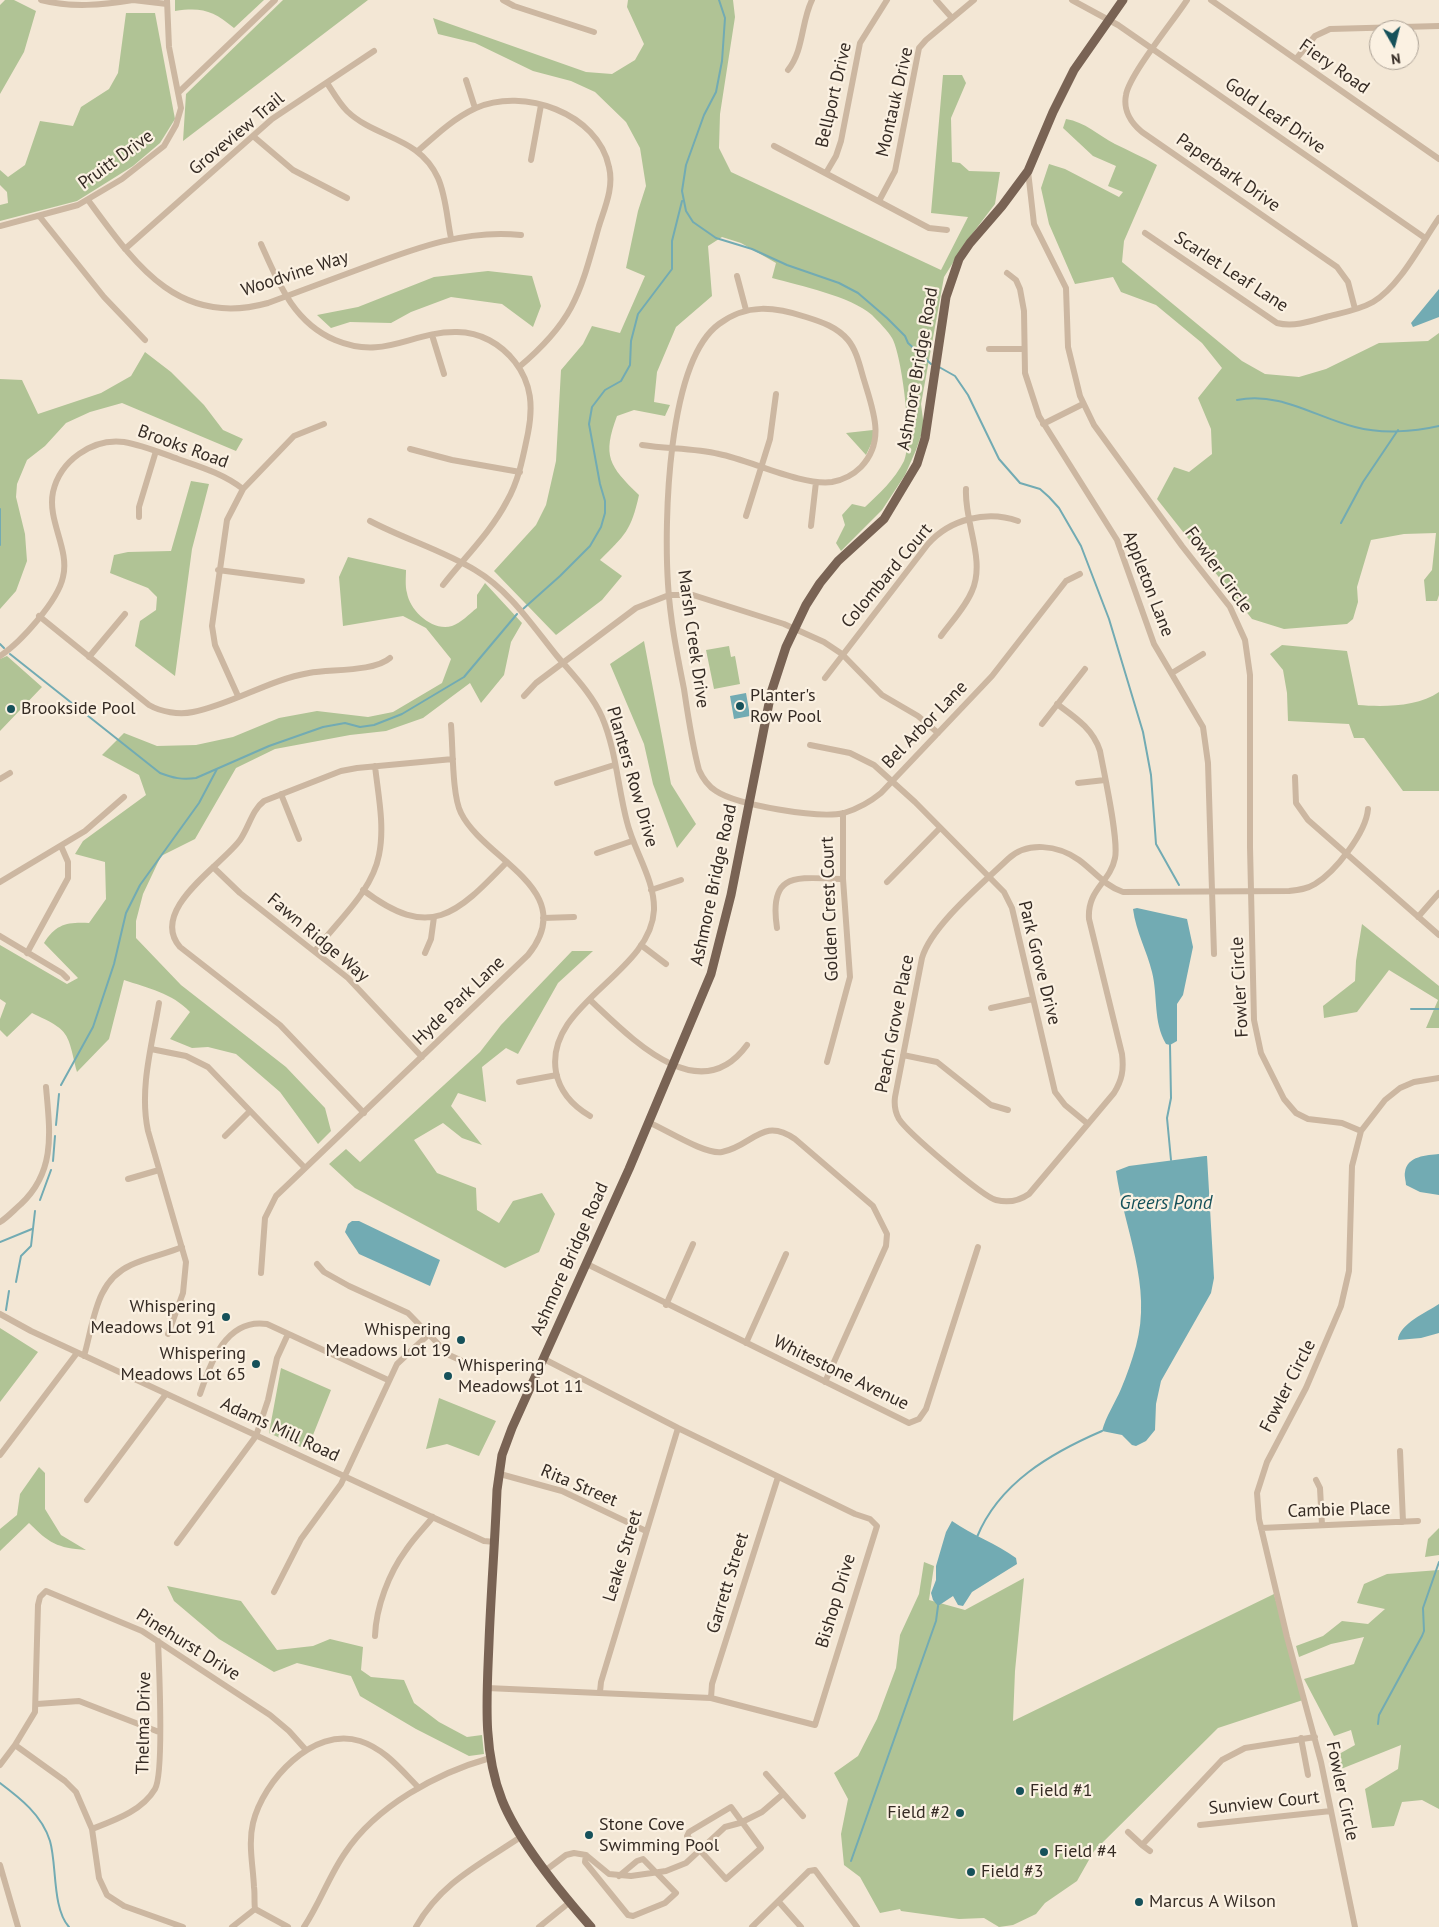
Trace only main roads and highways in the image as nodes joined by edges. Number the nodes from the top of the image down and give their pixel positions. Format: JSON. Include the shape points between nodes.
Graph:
{"nodes":[{"id":1,"x":1123,"y":0,"type":"edge"},
{"id":2,"x":591,"y":1927,"type":"edge"}],
"edges":[{"from":1,"to":2,"type":"main road","name":"Ashmore Bridge Road","via":[[1061,94],[1028,170],[970,242],[952,275],[940,329],[925,438],[917,464],[884,519],[838,561],[820,583],[794,628],[770,693],[718,955],[587,1264],[506,1443],[497,1490],[487,1688],[490,1758],[502,1800],[522,1836]]}]}
